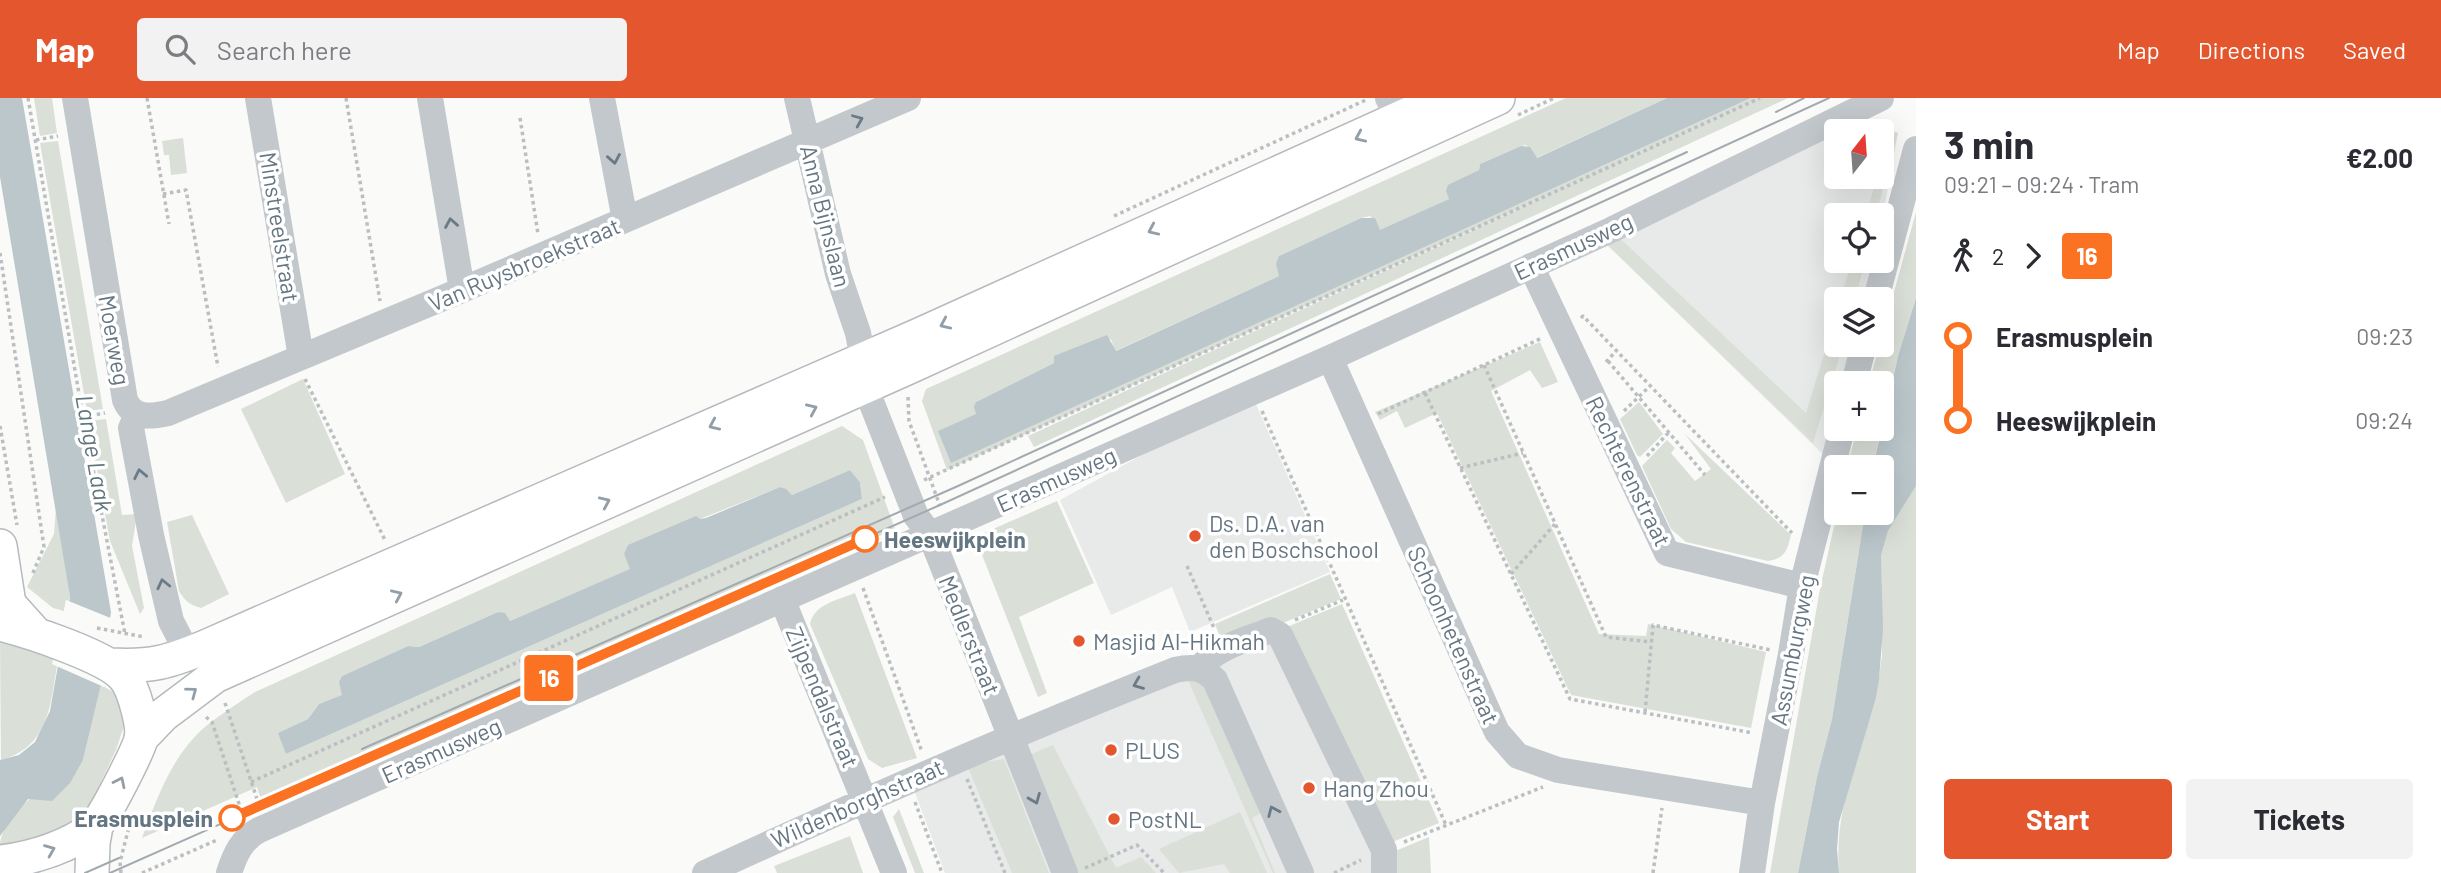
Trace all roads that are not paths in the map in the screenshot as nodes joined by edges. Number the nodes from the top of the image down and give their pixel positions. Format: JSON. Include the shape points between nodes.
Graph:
{"nodes":[{"id":1,"x":75,"y":98,"type":"edge"},
{"id":2,"x":258,"y":98,"type":"edge"},
{"id":3,"x":430,"y":98,"type":"edge"},
{"id":4,"x":602,"y":98,"type":"edge"},
{"id":5,"x":797,"y":98,"type":"edge"},
{"id":6,"x":908,"y":98,"type":"edge"},
{"id":7,"x":1444,"y":98,"type":"edge"},
{"id":8,"x":1498,"y":98,"type":"edge"},
{"id":9,"x":1881,"y":98,"type":"edge"},
{"id":10,"x":1393,"y":109,"type":"edge"},
{"id":11,"x":807,"y":142,"type":"junction"},
{"id":12,"x":1916,"y":149,"type":"edge"},
{"id":13,"x":625,"y":220,"type":"junction"},
{"id":14,"x":1531,"y":266,"type":"junction"},
{"id":15,"x":1879,"y":287,"type":"edge"},
{"id":16,"x":462,"y":290,"type":"junction"},
{"id":17,"x":1330,"y":358,"type":"junction"},
{"id":18,"x":299,"y":359,"type":"junction"},
{"id":19,"x":867,"y":364,"type":"junction"},
{"id":20,"x":137,"y":414,"type":"junction"},
{"id":21,"x":1839,"y":441,"type":"edge"},
{"id":22,"x":930,"y":534,"type":"junction"},
{"id":23,"x":9,"y":539,"type":"edge"},
{"id":24,"x":1802,"y":586,"type":"junction"},
{"id":25,"x":782,"y":599,"type":"junction"},
{"id":26,"x":0,"y":624,"type":"edge"},
{"id":27,"x":46,"y":638,"type":"junction"},
{"id":28,"x":188,"y":654,"type":"junction"},
{"id":29,"x":112,"y":664,"type":"junction"},
{"id":30,"x":1200,"y":668,"type":"junction"},
{"id":31,"x":1010,"y":735,"type":"junction"},
{"id":32,"x":141,"y":738,"type":"junction"},
{"id":33,"x":865,"y":799,"type":"junction"},
{"id":34,"x":1762,"y":803,"type":"junction"},
{"id":35,"x":96,"y":826,"type":"junction"},
{"id":36,"x":0,"y":862,"type":"edge"},
{"id":37,"x":1384,"y":862,"type":"edge"},
{"id":38,"x":232,"y":865,"type":"edge"},
{"id":39,"x":1074,"y":871,"type":"edge"},
{"id":40,"x":92,"y":873,"type":"edge"},
{"id":41,"x":705,"y":873,"type":"edge"},
{"id":42,"x":894,"y":873,"type":"edge"},
{"id":43,"x":1301,"y":873,"type":"edge"},
{"id":44,"x":1752,"y":873,"type":"edge"}],
"edges":[{"from":1,"to":20,"type":"street","name":"Moerweg","via":[[125,400]]},
{"from":2,"to":18,"type":"street","name":"Minstreelstraat"},
{"from":16,"to":3,"type":"street","one_way":true},
{"from":4,"to":13,"type":"street","one_way":true},
{"from":5,"to":11,"type":"street","name":"Anna Bijnslaan"},
{"from":11,"to":6,"type":"street","name":"Van Ruysbroekstraat","one_way":true},
{"from":7,"to":10,"type":"main road"},
{"from":8,"to":19,"type":"main road","via":[[1408,141]]},
{"from":9,"to":14,"type":"street","name":"Erasmusweg"},
{"from":10,"to":19,"type":"main road","one_way":true},
{"from":11,"to":13,"type":"street","name":"Van Ruysbroekstraat"},
{"from":11,"to":19,"type":"street","name":"Anna Bijnslaan","via":[[838,274]]},
{"from":12,"to":15,"type":"street"},
{"from":13,"to":16,"type":"street","name":"Van Ruysbroekstraat"},
{"from":14,"to":17,"type":"street","name":"Erasmusweg"},
{"from":14,"to":24,"type":"street","name":"Rechterenstraat","via":[[1566,326],[1667,553]]},
{"from":16,"to":18,"type":"street","name":"Van Ruysbroekstraat"},
{"from":17,"to":22,"type":"street","name":"Erasmusweg"},
{"from":17,"to":34,"type":"street","name":"Schoonhetenstraat","via":[[1497,732],[1518,756],[1558,769]]},
{"from":18,"to":20,"type":"street","name":"Van Ruysbroekstraat","via":[[168,413],[153,417]]},
{"from":19,"to":22,"type":"street","name":"Medlerstraat","via":[[912,485],[928,510]]},
{"from":19,"to":28,"type":"main road","one_way":true},
{"from":32,"to":19,"type":"main road","one_way":true,"via":[[163,715],[215,676]]},
{"from":28,"to":20,"type":"street","name":"Moerweg","one_way":true,"via":[[171,621],[151,535],[131,428]]},
{"from":21,"to":24,"type":"street","name":"Assumburgweg"},
{"from":22,"to":25,"type":"street","name":"Erasmusweg"},
{"from":22,"to":31,"type":"street","name":"Medlerstraat"},
{"from":23,"to":27,"type":"main road","via":[[9,604]]},
{"from":24,"to":34,"type":"street","name":"Assumburgweg"},
{"from":25,"to":33,"type":"street","name":"Zijpendalstraat"},
{"from":25,"to":38,"type":"street","name":"Erasmusweg","via":[[254,830]]},
{"from":26,"to":27,"type":"main road"},
{"from":27,"to":29,"type":"main road"},
{"from":28,"to":29,"type":"main road","via":[[152,665]]},
{"from":29,"to":32,"type":"main road","via":[[135,697]]},
{"from":30,"to":31,"type":"street","one_way":true,"via":[[1175,670]]},
{"from":30,"to":37,"type":"street","via":[[1209,656],[1224,649],[1271,630],[1280,635]]},
{"from":43,"to":30,"type":"street","one_way":true,"via":[[1215,680]]},
{"from":31,"to":33,"type":"street","name":"Wildenborghstraat"},
{"from":31,"to":39,"type":"street","one_way":true},
{"from":35,"to":32,"type":"main road","one_way":true},
{"from":33,"to":41,"type":"street","name":"Wildenborghstraat"},
{"from":33,"to":42,"type":"street","name":"Zijpendalstraat"},
{"from":34,"to":44,"type":"street","name":"Assumburgweg"},
{"from":36,"to":35,"type":"main road","one_way":true,"via":[[27,859],[57,848]]},
{"from":35,"to":40,"type":"main road"}]}
